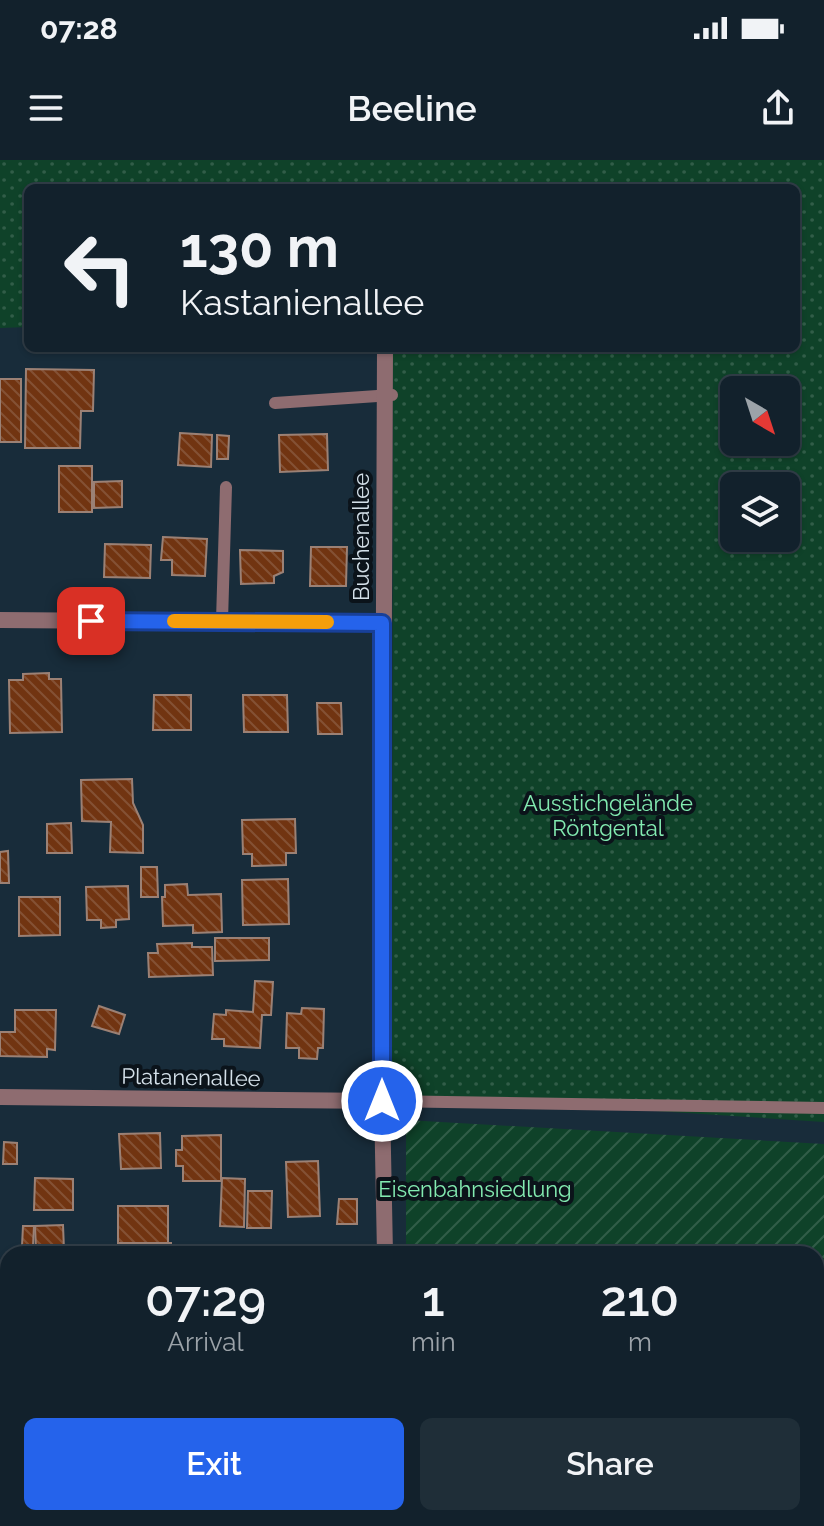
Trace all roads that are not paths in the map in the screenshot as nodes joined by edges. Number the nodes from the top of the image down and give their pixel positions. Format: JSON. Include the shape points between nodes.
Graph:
{"nodes":[{"id":1,"x":385,"y":352,"type":"edge"},
{"id":2,"x":388,"y":395,"type":"junction"},
{"id":3,"x":275,"y":403,"type":"dead end"},
{"id":4,"x":226,"y":487,"type":"dead end"},
{"id":5,"x":0,"y":620,"type":"edge"},
{"id":6,"x":222,"y":621,"type":"junction"},
{"id":7,"x":382,"y":623,"type":"junction"},
{"id":8,"x":0,"y":1097,"type":"edge"},
{"id":9,"x":382,"y":1101,"type":"junction"},
{"id":10,"x":824,"y":1108,"type":"edge"},
{"id":11,"x":385,"y":1246,"type":"edge"}],
"edges":[{"from":1,"to":2,"type":"street","name":"Buchenallee"},
{"from":2,"to":3,"type":"lane"},
{"from":2,"to":7,"type":"street","name":"Buchenallee"},
{"from":4,"to":6,"type":"lane"},
{"from":5,"to":6,"type":"street"},
{"from":6,"to":7,"type":"street"},
{"from":7,"to":9,"type":"street","name":"Buchenallee"},
{"from":8,"to":9,"type":"street","name":"Platanenallee"},
{"from":9,"to":10,"type":"lane"},
{"from":9,"to":11,"type":"street","name":"Buchenallee"}]}
